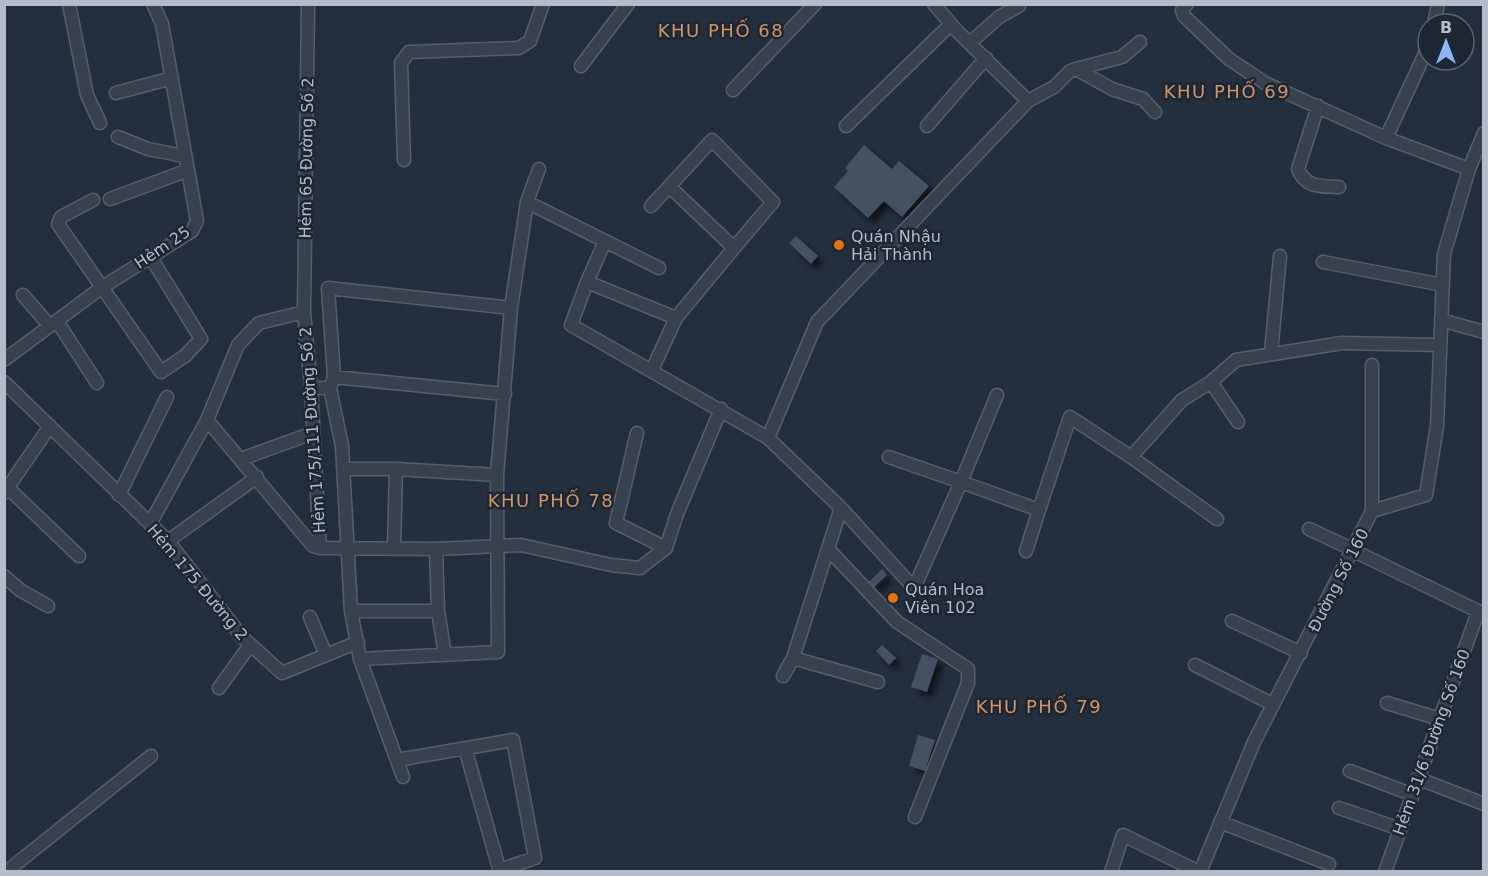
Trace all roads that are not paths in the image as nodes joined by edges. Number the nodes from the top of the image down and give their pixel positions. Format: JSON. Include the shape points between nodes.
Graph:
{"nodes":[{"id":1,"x":69,"y":4,"type":"edge"},
{"id":2,"x":153,"y":4,"type":"edge"},
{"id":3,"x":308,"y":4,"type":"edge"},
{"id":4,"x":543,"y":4,"type":"edge"},
{"id":5,"x":628,"y":4,"type":"edge"},
{"id":6,"x":815,"y":4,"type":"edge"},
{"id":7,"x":934,"y":4,"type":"edge"},
{"id":8,"x":1019,"y":6,"type":"edge"},
{"id":9,"x":1185,"y":10,"type":"edge"},
{"id":10,"x":951,"y":24,"type":"junction"},
{"id":11,"x":1140,"y":42,"type":"dead end"},
{"id":12,"x":970,"y":43,"type":"junction"},
{"id":13,"x":986,"y":58,"type":"junction"},
{"id":14,"x":581,"y":66,"type":"dead end"},
{"id":15,"x":1076,"y":69,"type":"junction"},
{"id":16,"x":1416,"y":72,"type":"edge"},
{"id":17,"x":172,"y":78,"type":"junction"},
{"id":18,"x":733,"y":90,"type":"dead end"},
{"id":19,"x":116,"y":93,"type":"dead end"},
{"id":20,"x":1028,"y":101,"type":"junction"},
{"id":21,"x":1318,"y":106,"type":"junction"},
{"id":22,"x":1155,"y":112,"type":"dead end"},
{"id":23,"x":100,"y":123,"type":"dead end"},
{"id":24,"x":846,"y":126,"type":"dead end"},
{"id":25,"x":927,"y":126,"type":"dead end"},
{"id":26,"x":1484,"y":133,"type":"edge"},
{"id":27,"x":118,"y":137,"type":"dead end"},
{"id":28,"x":1386,"y":138,"type":"junction"},
{"id":29,"x":184,"y":156,"type":"junction"},
{"id":30,"x":404,"y":160,"type":"dead end"},
{"id":31,"x":539,"y":169,"type":"dead end"},
{"id":32,"x":1469,"y":169,"type":"junction"},
{"id":33,"x":186,"y":171,"type":"junction"},
{"id":34,"x":670,"y":187,"type":"junction"},
{"id":35,"x":1339,"y":187,"type":"dead end"},
{"id":36,"x":110,"y":199,"type":"dead end"},
{"id":37,"x":93,"y":200,"type":"dead end"},
{"id":38,"x":527,"y":202,"type":"junction"},
{"id":39,"x":651,"y":206,"type":"dead end"},
{"id":40,"x":605,"y":242,"type":"junction"},
{"id":41,"x":734,"y":248,"type":"junction"},
{"id":42,"x":150,"y":256,"type":"junction"},
{"id":43,"x":1280,"y":256,"type":"dead end"},
{"id":44,"x":1323,"y":262,"type":"dead end"},
{"id":45,"x":659,"y":268,"type":"dead end"},
{"id":46,"x":587,"y":282,"type":"junction"},
{"id":47,"x":1443,"y":285,"type":"junction"},
{"id":48,"x":101,"y":288,"type":"junction"},
{"id":49,"x":23,"y":295,"type":"dead end"},
{"id":50,"x":511,"y":308,"type":"junction"},
{"id":51,"x":304,"y":312,"type":"junction"},
{"id":52,"x":676,"y":318,"type":"junction"},
{"id":53,"x":1441,"y":320,"type":"junction"},
{"id":54,"x":53,"y":323,"type":"junction"},
{"id":55,"x":1484,"y":332,"type":"edge"},
{"id":56,"x":1440,"y":345,"type":"junction"},
{"id":57,"x":1271,"y":353,"type":"junction"},
{"id":58,"x":4,"y":360,"type":"edge"},
{"id":59,"x":1372,"y":366,"type":"dead end"},
{"id":60,"x":652,"y":370,"type":"junction"},
{"id":61,"x":4,"y":382,"type":"edge"},
{"id":62,"x":1211,"y":382,"type":"junction"},
{"id":63,"x":97,"y":383,"type":"dead end"},
{"id":64,"x":332,"y":383,"type":"junction"},
{"id":65,"x":311,"y":388,"type":"junction"},
{"id":66,"x":505,"y":394,"type":"junction"},
{"id":67,"x":997,"y":395,"type":"dead end"},
{"id":68,"x":167,"y":397,"type":"dead end"},
{"id":69,"x":721,"y":410,"type":"junction"},
{"id":70,"x":207,"y":420,"type":"junction"},
{"id":71,"x":1238,"y":422,"type":"dead end"},
{"id":72,"x":50,"y":426,"type":"junction"},
{"id":73,"x":313,"y":433,"type":"junction"},
{"id":74,"x":637,"y":433,"type":"dead end"},
{"id":75,"x":768,"y":438,"type":"junction"},
{"id":76,"x":890,"y":457,"type":"dead end"},
{"id":77,"x":1131,"y":457,"type":"junction"},
{"id":78,"x":241,"y":459,"type":"junction"},
{"id":79,"x":344,"y":469,"type":"junction"},
{"id":80,"x":396,"y":469,"type":"junction"},
{"id":81,"x":497,"y":475,"type":"junction"},
{"id":82,"x":257,"y":477,"type":"junction"},
{"id":83,"x":961,"y":482,"type":"junction"},
{"id":84,"x":6,"y":490,"type":"edge"},
{"id":85,"x":119,"y":495,"type":"junction"},
{"id":86,"x":841,"y":508,"type":"junction"},
{"id":87,"x":1040,"y":510,"type":"junction"},
{"id":88,"x":1372,"y":511,"type":"junction"},
{"id":89,"x":1217,"y":519,"type":"dead end"},
{"id":90,"x":150,"y":524,"type":"junction"},
{"id":91,"x":1309,"y":529,"type":"dead end"},
{"id":92,"x":168,"y":542,"type":"junction"},
{"id":93,"x":496,"y":547,"type":"junction"},
{"id":94,"x":322,"y":548,"type":"junction"},
{"id":95,"x":349,"y":548,"type":"junction"},
{"id":96,"x":394,"y":548,"type":"junction"},
{"id":97,"x":666,"y":548,"type":"junction"},
{"id":98,"x":436,"y":549,"type":"junction"},
{"id":99,"x":829,"y":550,"type":"junction"},
{"id":100,"x":1354,"y":550,"type":"junction"},
{"id":101,"x":1026,"y":551,"type":"dead end"},
{"id":102,"x":79,"y":556,"type":"dead end"},
{"id":103,"x":4,"y":576,"type":"edge"},
{"id":104,"x":48,"y":606,"type":"dead end"},
{"id":105,"x":351,"y":611,"type":"junction"},
{"id":106,"x":438,"y":611,"type":"junction"},
{"id":107,"x":1481,"y":613,"type":"edge"},
{"id":108,"x":310,"y":617,"type":"dead end"},
{"id":109,"x":1232,"y":621,"type":"dead end"},
{"id":110,"x":358,"y":642,"type":"junction"},
{"id":111,"x":250,"y":645,"type":"junction"},
{"id":112,"x":1301,"y":653,"type":"junction"},
{"id":113,"x":326,"y":655,"type":"junction"},
{"id":114,"x":445,"y":655,"type":"junction"},
{"id":115,"x":360,"y":658,"type":"junction"},
{"id":116,"x":793,"y":658,"type":"junction"},
{"id":117,"x":1195,"y":665,"type":"dead end"},
{"id":118,"x":783,"y":676,"type":"dead end"},
{"id":119,"x":878,"y":682,"type":"dead end"},
{"id":120,"x":219,"y":688,"type":"dead end"},
{"id":121,"x":1387,"y":703,"type":"dead end"},
{"id":122,"x":1272,"y":704,"type":"junction"},
{"id":123,"x":1440,"y":719,"type":"junction"},
{"id":124,"x":465,"y":748,"type":"junction"},
{"id":125,"x":151,"y":756,"type":"dead end"},
{"id":126,"x":397,"y":760,"type":"junction"},
{"id":127,"x":1350,"y":771,"type":"dead end"},
{"id":128,"x":403,"y":777,"type":"dead end"},
{"id":129,"x":1417,"y":778,"type":"junction"},
{"id":130,"x":1411,"y":794,"type":"junction"},
{"id":131,"x":1484,"y":804,"type":"edge"},
{"id":132,"x":1339,"y":808,"type":"dead end"},
{"id":133,"x":915,"y":817,"type":"dead end"},
{"id":134,"x":1220,"y":822,"type":"junction"},
{"id":135,"x":1400,"y":829,"type":"junction"},
{"id":136,"x":1329,"y":864,"type":"dead end"},
{"id":137,"x":13,"y":870,"type":"edge"},
{"id":138,"x":499,"y":871,"type":"edge"},
{"id":139,"x":1387,"y":871,"type":"edge"},
{"id":140,"x":1111,"y":872,"type":"edge"},
{"id":141,"x":1199,"y":872,"type":"edge"}],
"edges":[{"from":1,"to":23,"type":"street","via":[[87,95]]},
{"from":2,"to":17,"type":"street","name":"Hẻm 25","via":[[162,24]]},
{"from":3,"to":51,"type":"street","name":"Hẻm 65 Đường Số 2"},
{"from":4,"to":30,"type":"street","via":[[530,41],[519,48],[409,52],[401,63]]},
{"from":5,"to":14,"type":"street"},
{"from":6,"to":18,"type":"street"},
{"from":7,"to":10,"type":"street"},
{"from":8,"to":12,"type":"street","via":[[999,17]]},
{"from":9,"to":21,"type":"street","via":[[1229,59],[1265,83]]},
{"from":10,"to":12,"type":"street"},
{"from":10,"to":24,"type":"street"},
{"from":11,"to":15,"type":"street","via":[[1122,57]]},
{"from":12,"to":13,"type":"street"},
{"from":13,"to":20,"type":"street"},
{"from":13,"to":25,"type":"street"},
{"from":15,"to":20,"type":"street"},
{"from":15,"to":22,"type":"street","via":[[1112,89],[1143,99]]},
{"from":16,"to":28,"type":"street"},
{"from":17,"to":19,"type":"street"},
{"from":17,"to":29,"type":"street","name":"Hẻm 25"},
{"from":20,"to":75,"type":"street","via":[[817,322]]},
{"from":21,"to":28,"type":"street"},
{"from":21,"to":35,"type":"street","via":[[1298,169],[1311,186]]},
{"from":26,"to":32,"type":"street","name":"Đường Số 160"},
{"from":27,"to":29,"type":"street","via":[[148,149]]},
{"from":28,"to":32,"type":"street"},
{"from":29,"to":33,"type":"street","name":"Hẻm 25"},
{"from":31,"to":38,"type":"street"},
{"from":32,"to":47,"type":"street","name":"Đường Số 160","via":[[1444,254]]},
{"from":33,"to":36,"type":"street"},
{"from":33,"to":42,"type":"street","name":"Hẻm 25","via":[[197,220],[192,231]]},
{"from":34,"to":39,"type":"street"},
{"from":34,"to":41,"type":"street"},
{"from":34,"to":41,"type":"street","via":[[712,140],[773,202]]},
{"from":37,"to":48,"type":"street","via":[[61,217],[58,224]]},
{"from":38,"to":40,"type":"street"},
{"from":38,"to":50,"type":"street"},
{"from":40,"to":45,"type":"street"},
{"from":40,"to":46,"type":"street"},
{"from":41,"to":52,"type":"street"},
{"from":42,"to":48,"type":"street","name":"Hẻm 25"},
{"from":42,"to":48,"type":"street","via":[[201,339],[161,372]]},
{"from":43,"to":57,"type":"street"},
{"from":44,"to":47,"type":"street"},
{"from":46,"to":52,"type":"street"},
{"from":46,"to":60,"type":"street","via":[[571,325]]},
{"from":47,"to":53,"type":"street","name":"Đường Số 160"},
{"from":48,"to":54,"type":"street","name":"Hẻm 25"},
{"from":49,"to":54,"type":"street"},
{"from":50,"to":64,"type":"street","via":[[328,288]]},
{"from":50,"to":66,"type":"street"},
{"from":51,"to":65,"type":"street","name":"Hẻm 175/111 Đường Số 2"},
{"from":51,"to":70,"type":"street","via":[[259,324],[246,334]]},
{"from":52,"to":60,"type":"street"},
{"from":53,"to":55,"type":"street"},
{"from":53,"to":56,"type":"street","name":"Đường Số 160"},
{"from":54,"to":58,"type":"street","name":"Hẻm 25"},
{"from":54,"to":63,"type":"street"},
{"from":56,"to":57,"type":"street","via":[[1342,343]]},
{"from":56,"to":88,"type":"street","name":"Đường Số 160","via":[[1437,426],[1426,495]]},
{"from":57,"to":62,"type":"street","via":[[1236,360]]},
{"from":59,"to":88,"type":"street"},
{"from":60,"to":69,"type":"street"},
{"from":61,"to":72,"type":"street","name":"Hẻm 175 Đường 2"},
{"from":62,"to":71,"type":"street"},
{"from":62,"to":77,"type":"street","via":[[1182,400]]},
{"from":64,"to":65,"type":"street"},
{"from":64,"to":66,"type":"street"},
{"from":64,"to":79,"type":"street"},
{"from":65,"to":73,"type":"street","name":"Hẻm 175/111 Đường Số 2"},
{"from":66,"to":81,"type":"street"},
{"from":67,"to":83,"type":"street"},
{"from":68,"to":85,"type":"street"},
{"from":69,"to":75,"type":"street"},
{"from":69,"to":97,"type":"street"},
{"from":70,"to":78,"type":"street"},
{"from":70,"to":90,"type":"street"},
{"from":72,"to":84,"type":"street"},
{"from":72,"to":85,"type":"street","name":"Hẻm 175 Đường 2"},
{"from":73,"to":78,"type":"street"},
{"from":73,"to":94,"type":"street","name":"Hẻm 175/111 Đường Số 2"},
{"from":74,"to":97,"type":"street","via":[[616,523]]},
{"from":75,"to":86,"type":"street"},
{"from":76,"to":83,"type":"street"},
{"from":77,"to":87,"type":"street","via":[[1070,417]]},
{"from":77,"to":89,"type":"street"},
{"from":78,"to":82,"type":"street"},
{"from":79,"to":80,"type":"street"},
{"from":79,"to":95,"type":"street"},
{"from":80,"to":81,"type":"street"},
{"from":80,"to":96,"type":"street"},
{"from":81,"to":93,"type":"street"},
{"from":82,"to":92,"type":"street"},
{"from":82,"to":94,"type":"street","via":[[313,546]]},
{"from":83,"to":86,"type":"street","via":[[914,588]]},
{"from":83,"to":87,"type":"street"},
{"from":84,"to":102,"type":"street"},
{"from":85,"to":90,"type":"street","name":"Hẻm 175 Đường 2"},
{"from":86,"to":99,"type":"street"},
{"from":87,"to":101,"type":"street"},
{"from":88,"to":100,"type":"street","name":"Đường Số 160"},
{"from":90,"to":92,"type":"street","name":"Hẻm 175 Đường 2"},
{"from":91,"to":100,"type":"street"},
{"from":92,"to":111,"type":"street","name":"Hẻm 175 Đường 2"},
{"from":93,"to":97,"type":"street","via":[[521,545],[640,568]]},
{"from":93,"to":98,"type":"street"},
{"from":93,"to":114,"type":"street","via":[[498,652]]},
{"from":94,"to":95,"type":"street"},
{"from":95,"to":96,"type":"street"},
{"from":95,"to":105,"type":"street"},
{"from":96,"to":98,"type":"street"},
{"from":98,"to":106,"type":"street"},
{"from":99,"to":116,"type":"street"},
{"from":99,"to":133,"type":"street","via":[[897,622],[968,669],[968,683]]},
{"from":100,"to":107,"type":"street"},
{"from":100,"to":112,"type":"street","name":"Đường Số 160"},
{"from":103,"to":104,"type":"street"},
{"from":105,"to":106,"type":"street"},
{"from":105,"to":110,"type":"street"},
{"from":106,"to":114,"type":"street"},
{"from":107,"to":123,"type":"street","name":"Hẻm 31/6 Đường Số 160"},
{"from":108,"to":113,"type":"street"},
{"from":109,"to":112,"type":"street"},
{"from":110,"to":113,"type":"street","name":"Hẻm 175 Đường 2"},
{"from":110,"to":115,"type":"street"},
{"from":111,"to":113,"type":"street","name":"Hẻm 175 Đường 2","via":[[282,673]]},
{"from":111,"to":120,"type":"street"},
{"from":112,"to":122,"type":"street","name":"Đường Số 160"},
{"from":114,"to":115,"type":"street"},
{"from":115,"to":126,"type":"street"},
{"from":116,"to":118,"type":"street"},
{"from":116,"to":119,"type":"street"},
{"from":117,"to":122,"type":"street"},
{"from":121,"to":123,"type":"street"},
{"from":122,"to":134,"type":"street","name":"Đường Số 160"},
{"from":123,"to":129,"type":"street","name":"Hẻm 31/6 Đường Số 160"},
{"from":124,"to":126,"type":"street"},
{"from":124,"to":138,"type":"street"},
{"from":124,"to":138,"type":"street","via":[[513,740],[535,858]]},
{"from":125,"to":137,"type":"street"},
{"from":126,"to":128,"type":"street"},
{"from":127,"to":130,"type":"street"},
{"from":129,"to":130,"type":"street","name":"Hẻm 31/6 Đường Số 160"},
{"from":129,"to":131,"type":"street"},
{"from":130,"to":135,"type":"street","name":"Hẻm 31/6 Đường Số 160"},
{"from":132,"to":135,"type":"street"},
{"from":134,"to":136,"type":"street"},
{"from":134,"to":141,"type":"street","name":"Đường Số 160"},
{"from":135,"to":139,"type":"street","name":"Hẻm 31/6 Đường Số 160"},
{"from":140,"to":141,"type":"street","via":[[1123,835]]}]}
